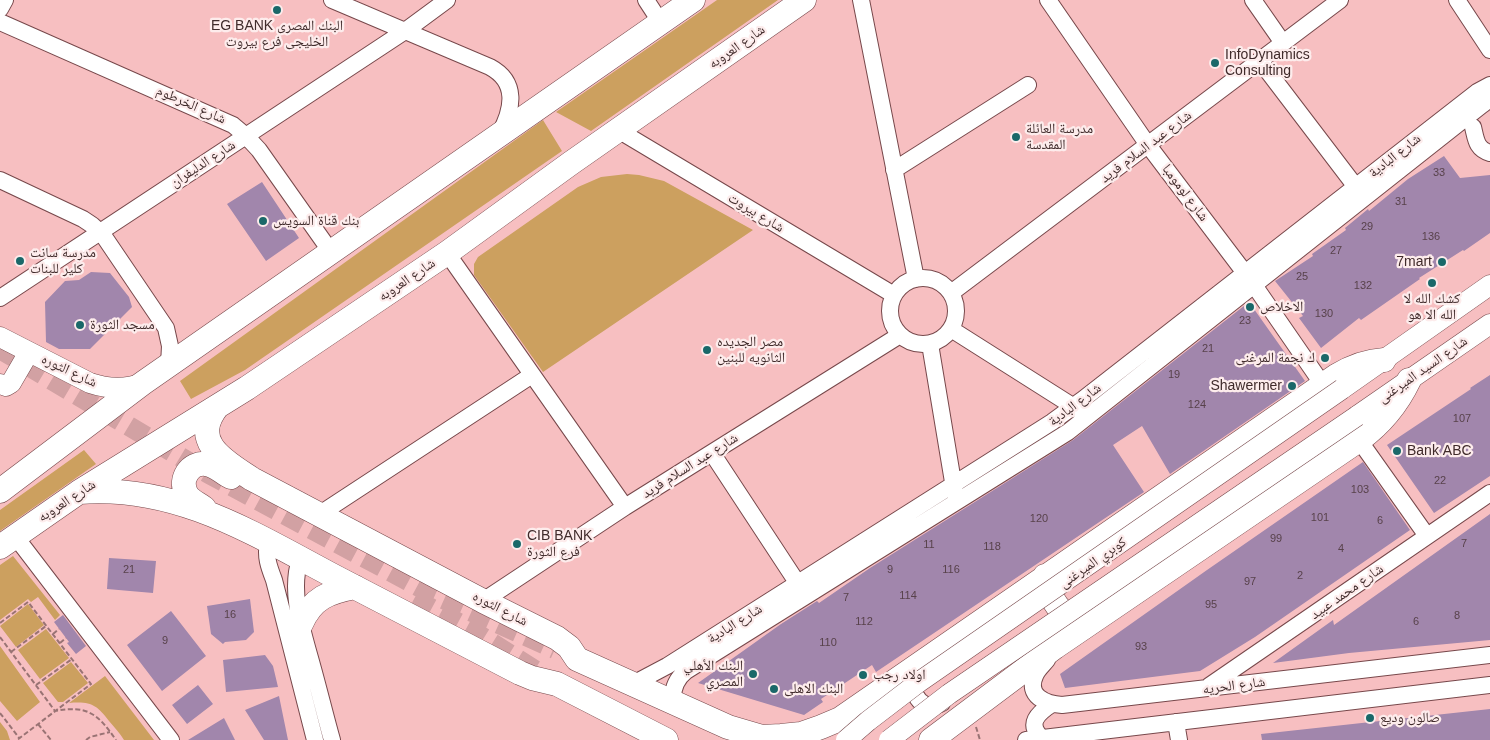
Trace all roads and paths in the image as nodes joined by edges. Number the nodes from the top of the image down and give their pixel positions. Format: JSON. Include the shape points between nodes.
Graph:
{"nodes":[{"id":1,"x":5,"y":0,"type":"edge"},
{"id":2,"x":332,"y":0,"type":"edge"},
{"id":3,"x":447,"y":0,"type":"edge"},
{"id":4,"x":646,"y":0,"type":"edge"},
{"id":5,"x":693,"y":0,"type":"edge"},
{"id":6,"x":804,"y":0,"type":"edge"},
{"id":7,"x":861,"y":0,"type":"edge"},
{"id":8,"x":1253,"y":0,"type":"edge"},
{"id":9,"x":1340,"y":0,"type":"edge"},
{"id":10,"x":1457,"y":0,"type":"edge"},
{"id":11,"x":1055,"y":2,"type":"edge"},
{"id":12,"x":0,"y":9,"type":"edge"},
{"id":13,"x":0,"y":22,"type":"edge"},
{"id":14,"x":661,"y":22,"type":"junction"},
{"id":15,"x":405,"y":31,"type":"junction"},
{"id":16,"x":1283,"y":43,"type":"junction"},
{"id":17,"x":1490,"y":50,"type":"edge"},
{"id":18,"x":1260,"y":61,"type":"junction"},
{"id":19,"x":1028,"y":84,"type":"dead end"},
{"id":20,"x":1490,"y":85,"type":"edge"},
{"id":21,"x":1490,"y":99,"type":"edge"},
{"id":22,"x":1473,"y":127,"type":"dead end"},
{"id":23,"x":618,"y":130,"type":"junction"},
{"id":24,"x":499,"y":135,"type":"junction"},
{"id":25,"x":246,"y":136,"type":"junction"},
{"id":26,"x":1148,"y":145,"type":"junction"},
{"id":27,"x":1490,"y":153,"type":"edge"},
{"id":28,"x":894,"y":170,"type":"junction"},
{"id":29,"x":0,"y":180,"type":"edge"},
{"id":30,"x":1356,"y":187,"type":"junction"},
{"id":31,"x":100,"y":232,"type":"junction"},
{"id":32,"x":331,"y":252,"type":"junction"},
{"id":33,"x":447,"y":253,"type":"junction"},
{"id":34,"x":916,"y":279,"type":"junction"},
{"id":35,"x":1249,"y":279,"type":"junction"},
{"id":36,"x":1490,"y":285,"type":"edge"},
{"id":37,"x":951,"y":294,"type":"junction"},
{"id":38,"x":894,"y":295,"type":"junction"},
{"id":39,"x":0,"y":298,"type":"edge"},
{"id":40,"x":1490,"y":324,"type":"edge"},
{"id":41,"x":952,"y":329,"type":"junction"},
{"id":42,"x":900,"y":335,"type":"junction"},
{"id":43,"x":0,"y":337,"type":"edge"},
{"id":44,"x":930,"y":344,"type":"junction"},
{"id":45,"x":29,"y":352,"type":"junction"},
{"id":46,"x":1384,"y":360,"type":"joint"},
{"id":47,"x":169,"y":365,"type":"junction"},
{"id":48,"x":532,"y":374,"type":"junction"},
{"id":49,"x":1409,"y":380,"type":"junction"},
{"id":50,"x":143,"y":383,"type":"junction"},
{"id":51,"x":0,"y":384,"type":"edge"},
{"id":52,"x":1332,"y":387,"type":"junction"},
{"id":53,"x":218,"y":407,"type":"junction"},
{"id":54,"x":1074,"y":407,"type":"junction"},
{"id":55,"x":1088,"y":416,"type":"junction"},
{"id":56,"x":1357,"y":416,"type":"joint"},
{"id":57,"x":1359,"y":440,"type":"junction"},
{"id":58,"x":712,"y":453,"type":"junction"},
{"id":59,"x":252,"y":479,"type":"junction"},
{"id":60,"x":954,"y":485,"type":"junction"},
{"id":61,"x":0,"y":491,"type":"edge"},
{"id":62,"x":78,"y":492,"type":"junction"},
{"id":63,"x":1490,"y":493,"type":"edge"},
{"id":64,"x":957,"y":502,"type":"junction"},
{"id":65,"x":625,"y":507,"type":"junction"},
{"id":66,"x":208,"y":512,"type":"junction"},
{"id":67,"x":320,"y":514,"type":"junction"},
{"id":68,"x":1427,"y":536,"type":"junction"},
{"id":69,"x":8,"y":541,"type":"edge"},
{"id":70,"x":268,"y":542,"type":"junction"},
{"id":71,"x":300,"y":559,"type":"junction"},
{"id":72,"x":1037,"y":582,"type":"junction"},
{"id":73,"x":355,"y":587,"type":"junction"},
{"id":74,"x":802,"y":590,"type":"junction"},
{"id":75,"x":483,"y":601,"type":"junction"},
{"id":76,"x":0,"y":623,"type":"edge"},
{"id":77,"x":301,"y":624,"type":"junction"},
{"id":78,"x":46,"y":626,"type":"junction"},
{"id":79,"x":1086,"y":626,"type":"junction"},
{"id":80,"x":59,"y":629,"type":"dead end"},
{"id":81,"x":52,"y":634,"type":"junction"},
{"id":82,"x":0,"y":637,"type":"edge"},
{"id":83,"x":66,"y":638,"type":"dead end"},
{"id":84,"x":60,"y":643,"type":"junction"},
{"id":85,"x":1056,"y":647,"type":"junction"},
{"id":86,"x":11,"y":652,"type":"junction"},
{"id":87,"x":1490,"y":656,"type":"edge"},
{"id":88,"x":72,"y":659,"type":"junction"},
{"id":89,"x":633,"y":684,"type":"junction"},
{"id":90,"x":36,"y":685,"type":"junction"},
{"id":91,"x":1490,"y":685,"type":"edge"},
{"id":92,"x":1202,"y":690,"type":"junction"},
{"id":93,"x":673,"y":702,"type":"junction"},
{"id":94,"x":1052,"y":704,"type":"junction"},
{"id":95,"x":55,"y":711,"type":"junction"},
{"id":96,"x":0,"y":713,"type":"edge"},
{"id":97,"x":1176,"y":722,"type":"junction"},
{"id":98,"x":38,"y":724,"type":"junction"},
{"id":99,"x":110,"y":732,"type":"junction"},
{"id":100,"x":830,"y":732,"type":"edge"},
{"id":101,"x":764,"y":738,"type":"edge"},
{"id":102,"x":19,"y":739,"type":"edge"},
{"id":103,"x":1034,"y":739,"type":"edge"},
{"id":104,"x":51,"y":740,"type":"edge"},
{"id":105,"x":86,"y":740,"type":"edge"},
{"id":106,"x":116,"y":740,"type":"edge"},
{"id":107,"x":171,"y":740,"type":"edge"},
{"id":108,"x":315,"y":740,"type":"edge"},
{"id":109,"x":332,"y":740,"type":"edge"},
{"id":110,"x":666,"y":740,"type":"edge"},
{"id":111,"x":889,"y":740,"type":"edge"},
{"id":112,"x":931,"y":740,"type":"edge"},
{"id":113,"x":1179,"y":740,"type":"edge"}],
"edges":[{"from":1,"to":12,"type":"street"},
{"from":2,"to":15,"type":"street"},
{"from":3,"to":15,"type":"street","name":"شارع الدليفران"},
{"from":4,"to":14,"type":"street"},
{"from":5,"to":14,"type":"highway"},
{"from":6,"to":23,"type":"highway","name":"شارع العروبه"},
{"from":7,"to":28,"type":"street"},
{"from":8,"to":16,"type":"street"},
{"from":9,"to":16,"type":"street","name":"شارع عبد السلام فريد"},
{"from":10,"to":17,"type":"street"},
{"from":11,"to":26,"type":"street","name":"شارع لومومبا"},
{"from":13,"to":25,"type":"street","name":"شارع الخرطوم","via":[[228,122]]},
{"from":14,"to":24,"type":"highway"},
{"from":15,"to":24,"type":"street","via":[[500,74],[508,84],[510,103],[508,118]]},
{"from":15,"to":25,"type":"street","name":"شارع الدليفران"},
{"from":16,"to":18,"type":"street","name":"شارع عبد السلام فريد"},
{"from":18,"to":26,"type":"street","name":"شارع عبد السلام فريد"},
{"from":18,"to":30,"type":"street"},
{"from":19,"to":28,"type":"street"},
{"from":20,"to":30,"type":"street","name":"شارع البادية"},
{"from":21,"to":35,"type":"street","name":"شارع البادية"},
{"from":22,"to":27,"type":"street","via":[[1479,147]]},
{"from":23,"to":33,"type":"highway","name":"شارع العروبه"},
{"from":23,"to":38,"type":"street","name":"شارع بيروت"},
{"from":24,"to":32,"type":"highway"},
{"from":25,"to":31,"type":"street","name":"شارع الدليفران"},
{"from":25,"to":32,"type":"street","name":"شارع الخرطوم"},
{"from":26,"to":35,"type":"street","name":"شارع لومومبا"},
{"from":26,"to":37,"type":"street","name":"شارع عبد السلام فريد"},
{"from":28,"to":34,"type":"street"},
{"from":29,"to":31,"type":"street","via":[[83,219]]},
{"from":30,"to":35,"type":"street","name":"شارع البادية"},
{"from":31,"to":39,"type":"street","name":"شارع الدليفران"},
{"from":31,"to":47,"type":"street","via":[[166,328],[170,346]]},
{"from":32,"to":47,"type":"highway"},
{"from":33,"to":48,"type":"street"},
{"from":33,"to":53,"type":"highway","name":"شارع العروبه"},
{"from":34,"to":37,"type":"street","via":[[932,280],[946,287]]},
{"from":34,"to":38,"type":"street","via":[[903,285]]},
{"from":35,"to":52,"type":"street","name":"شارع لومومبا"},
{"from":35,"to":54,"type":"street","name":"شارع البادية"},
{"from":35,"to":55,"type":"street","name":"شارع البادية"},
{"from":36,"to":46,"type":"main road"},
{"from":37,"to":41,"type":"street","via":[[956,311]]},
{"from":38,"to":42,"type":"street","via":[[891,319]]},
{"from":40,"to":49,"type":"main road","name":"شارع السيد الميرغنى"},
{"from":41,"to":44,"type":"street"},
{"from":41,"to":54,"type":"street"},
{"from":42,"to":44,"type":"street","via":[[914,343]]},
{"from":42,"to":58,"type":"street","name":"شارع عبد السلام فريد"},
{"from":43,"to":45,"type":"main road","name":"شارع الثوره"},
{"from":44,"to":60,"type":"street"},
{"from":45,"to":50,"type":"main road","name":"شارع الثوره","via":[[96,386],[123,388]]},
{"from":45,"to":51,"type":"main road","via":[[11,383],[6,386]]},
{"from":46,"to":52,"type":"highway","via":[[1353,367],[1336,376]]},
{"from":47,"to":50,"type":"highway"},
{"from":48,"to":65,"type":"street"},
{"from":48,"to":67,"type":"street"},
{"from":49,"to":56,"type":"main road","name":"شارع السيد الميرغنى"},
{"from":49,"to":57,"type":"highway","via":[[1389,413]]},
{"from":50,"to":61,"type":"highway"},
{"from":52,"to":72,"type":"highway"},
{"from":52,"to":100,"type":"main road","name":"كوبري الميرغنى","bridge":true,"via":[[880,711]]},
{"from":53,"to":59,"type":"highway","name":"شارع الثوره","via":[[209,422],[211,445],[221,458]]},
{"from":53,"to":62,"type":"highway","name":"شارع العروبه"},
{"from":54,"to":55,"type":"street"},
{"from":54,"to":60,"type":"street","name":"شارع البادية"},
{"from":55,"to":64,"type":"street","name":"شارع البادية"},
{"from":56,"to":111,"type":"main road","name":"كوبري الميرغنى","bridge":true,"via":[[949,694]]},
{"from":57,"to":68,"type":"street"},
{"from":57,"to":79,"type":"highway"},
{"from":58,"to":65,"type":"street","name":"شارع عبد السلام فريد"},
{"from":58,"to":74,"type":"street"},
{"from":59,"to":66,"type":"highway","via":[[233,478],[209,464],[192,468],[184,478],[185,491],[190,499]]},
{"from":59,"to":67,"type":"highway","name":"شارع الثوره"},
{"from":60,"to":64,"type":"street"},
{"from":60,"to":74,"type":"street","name":"شارع البادية"},
{"from":62,"to":66,"type":"highway","via":[[140,494]]},
{"from":62,"to":69,"type":"highway","name":"شارع العروبه"},
{"from":63,"to":68,"type":"street","name":"شارع محمد عبيد"},
{"from":64,"to":74,"type":"street","name":"شارع البادية"},
{"from":65,"to":75,"type":"street","name":"شارع عبد السلام فريد"},
{"from":66,"to":70,"type":"highway"},
{"from":67,"to":75,"type":"highway","name":"شارع الثوره"},
{"from":68,"to":92,"type":"street","name":"شارع محمد عبيد"},
{"from":69,"to":107,"type":"street"},
{"from":70,"to":71,"type":"highway"},
{"from":70,"to":108,"type":"street","via":[[266,559]]},
{"from":71,"to":73,"type":"highway"},
{"from":71,"to":77,"type":"street","via":[[296,587]]},
{"from":72,"to":79,"type":"highway","via":[[1070,618]]},
{"from":72,"to":85,"type":"street","via":[[1017,604],[920,674],[914,685],[916,697],[926,705],[938,705],[1023,648],[1042,644]]},
{"from":72,"to":100,"type":"highway"},
{"from":73,"to":77,"type":"highway","via":[[320,599],[308,610]]},
{"from":73,"to":110,"type":"highway","via":[[520,673],[557,684]]},
{"from":74,"to":89,"type":"street","name":"شارع البادية"},
{"from":74,"to":93,"type":"street","name":"شارع البادية","via":[[679,677]]},
{"from":75,"to":89,"type":"highway","name":"شارع الثوره","via":[[557,638],[577,659]]},
{"from":76,"to":78,"type":"path","via":[[28,602]]},
{"from":77,"to":109,"type":"street"},
{"from":78,"to":81,"type":"path"},
{"from":78,"to":86,"type":"path"},
{"from":79,"to":85,"type":"highway"},
{"from":80,"to":81,"type":"path"},
{"from":81,"to":84,"type":"path"},
{"from":82,"to":86,"type":"path"},
{"from":83,"to":84,"type":"path"},
{"from":84,"to":88,"type":"path"},
{"from":85,"to":94,"type":"street","via":[[1037,672],[1033,683],[1039,698]]},
{"from":85,"to":112,"type":"highway"},
{"from":86,"to":90,"type":"path"},
{"from":87,"to":92,"type":"street","name":"شارع الحريه"},
{"from":88,"to":90,"type":"path"},
{"from":88,"to":95,"type":"path","via":[[91,684]]},
{"from":89,"to":93,"type":"highway","name":"شارع الثوره"},
{"from":90,"to":95,"type":"path"},
{"from":91,"to":97,"type":"street","name":"شارع الحريه"},
{"from":92,"to":94,"type":"street","name":"شارع الحريه"},
{"from":93,"to":101,"type":"highway","name":"شارع الثوره","via":[[728,728]]},
{"from":94,"to":103,"type":"street","via":[[1038,714]]},
{"from":95,"to":98,"type":"path"},
{"from":95,"to":99,"type":"path","via":[[79,709],[90,713],[101,719]]},
{"from":96,"to":102,"type":"path"},
{"from":97,"to":103,"type":"street","name":"شارع الحريه"},
{"from":97,"to":113,"type":"street"},
{"from":98,"to":102,"type":"path"},
{"from":98,"to":104,"type":"path"},
{"from":99,"to":105,"type":"path"},
{"from":99,"to":106,"type":"path"},
{"from":100,"to":101,"type":"highway","name":"شارع الثوره"}]}
